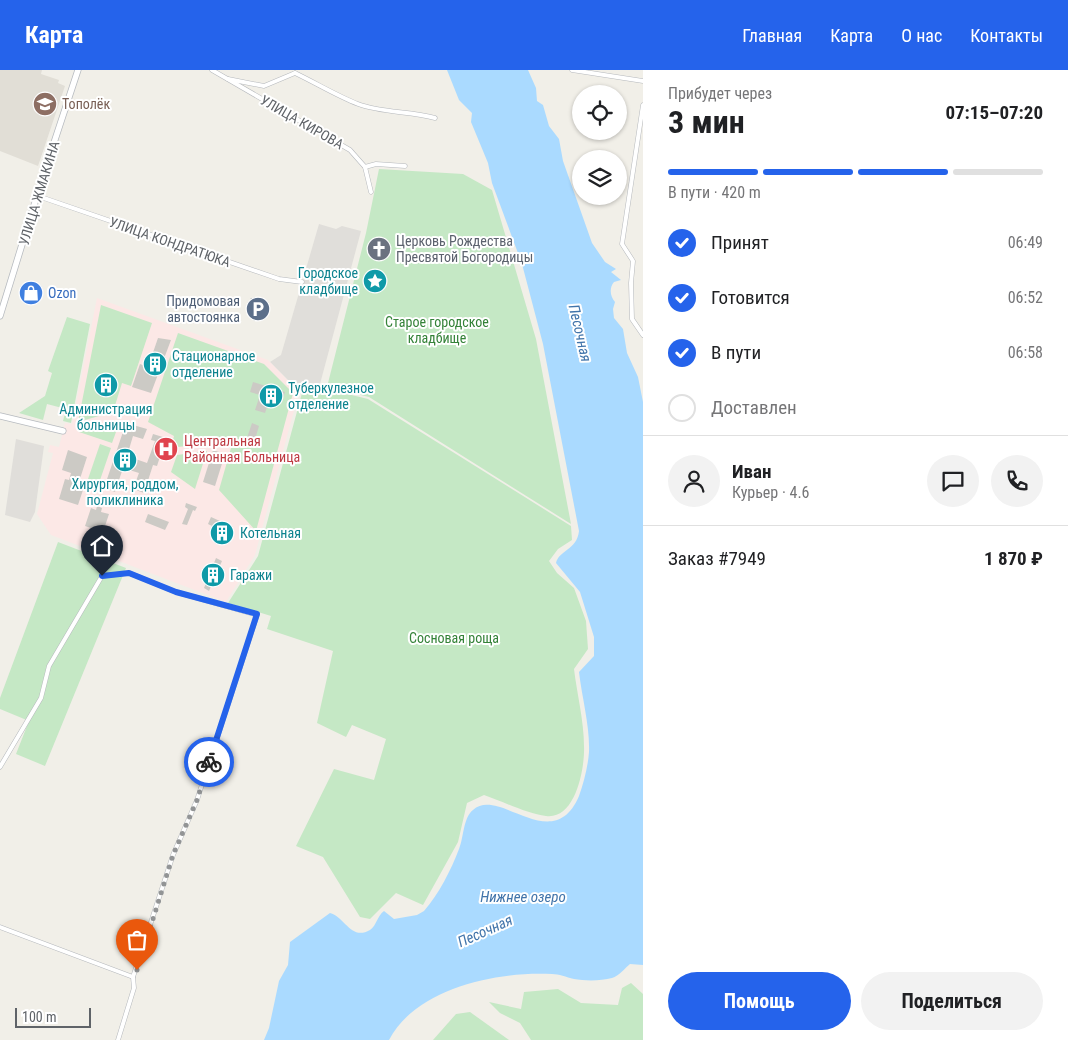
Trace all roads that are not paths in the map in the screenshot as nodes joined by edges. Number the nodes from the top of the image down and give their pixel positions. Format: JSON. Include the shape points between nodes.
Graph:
{"nodes":[{"id":1,"x":78,"y":70,"type":"edge"},
{"id":2,"x":212,"y":70,"type":"edge"},
{"id":3,"x":572,"y":70,"type":"edge"},
{"id":4,"x":296,"y":71,"type":"edge"},
{"id":5,"x":226,"y":79,"type":"junction"},
{"id":6,"x":643,"y":81,"type":"edge"},
{"id":7,"x":643,"y":105,"type":"edge"},
{"id":8,"x":435,"y":118,"type":"dead end"},
{"id":9,"x":405,"y":166,"type":"dead end"},
{"id":10,"x":365,"y":167,"type":"junction"},
{"id":11,"x":371,"y":192,"type":"dead end"},
{"id":12,"x":38,"y":196,"type":"junction"},
{"id":13,"x":302,"y":282,"type":"dead end"},
{"id":14,"x":0,"y":316,"type":"edge"},
{"id":15,"x":643,"y":335,"type":"edge"},
{"id":16,"x":0,"y":416,"type":"edge"},
{"id":17,"x":63,"y":431,"type":"dead end"},
{"id":18,"x":0,"y":767,"type":"edge"},
{"id":19,"x":0,"y":927,"type":"edge"},
{"id":20,"x":133,"y":977,"type":"junction"},
{"id":21,"x":118,"y":1040,"type":"edge"}],
"edges":[{"from":1,"to":12,"type":"street","name":"УЛИЦА ЖМАКИНА"},
{"from":2,"to":5,"type":"street","name":"УЛИЦА КИРОВА"},
{"from":3,"to":6,"type":"street"},
{"from":4,"to":5,"type":"street","via":[[264,86]]},
{"from":4,"to":8,"type":"street","via":[[358,104]]},
{"from":5,"to":10,"type":"street","name":"УЛИЦА КИРОВА","via":[[350,150]]},
{"from":7,"to":15,"type":"street","via":[[622,244],[633,261],[630,283],[632,319]]},
{"from":9,"to":10,"type":"street","via":[[376,164]]},
{"from":10,"to":11,"type":"street","name":"УЛИЦА КИРОВА"},
{"from":12,"to":13,"type":"street","name":"УЛИЦА КОНДРАТЮКА","via":[[279,279]]},
{"from":12,"to":14,"type":"street","name":"УЛИЦА ЖМАКИНА"},
{"from":16,"to":17,"type":"street"},
{"from":18,"to":20,"type":"street","via":[[41,698],[49,666],[102,576],[129,573],[176,592],[257,614],[197,800],[173,855]]},
{"from":19,"to":20,"type":"street"},
{"from":20,"to":21,"type":"street","via":[[134,988]]}]}
